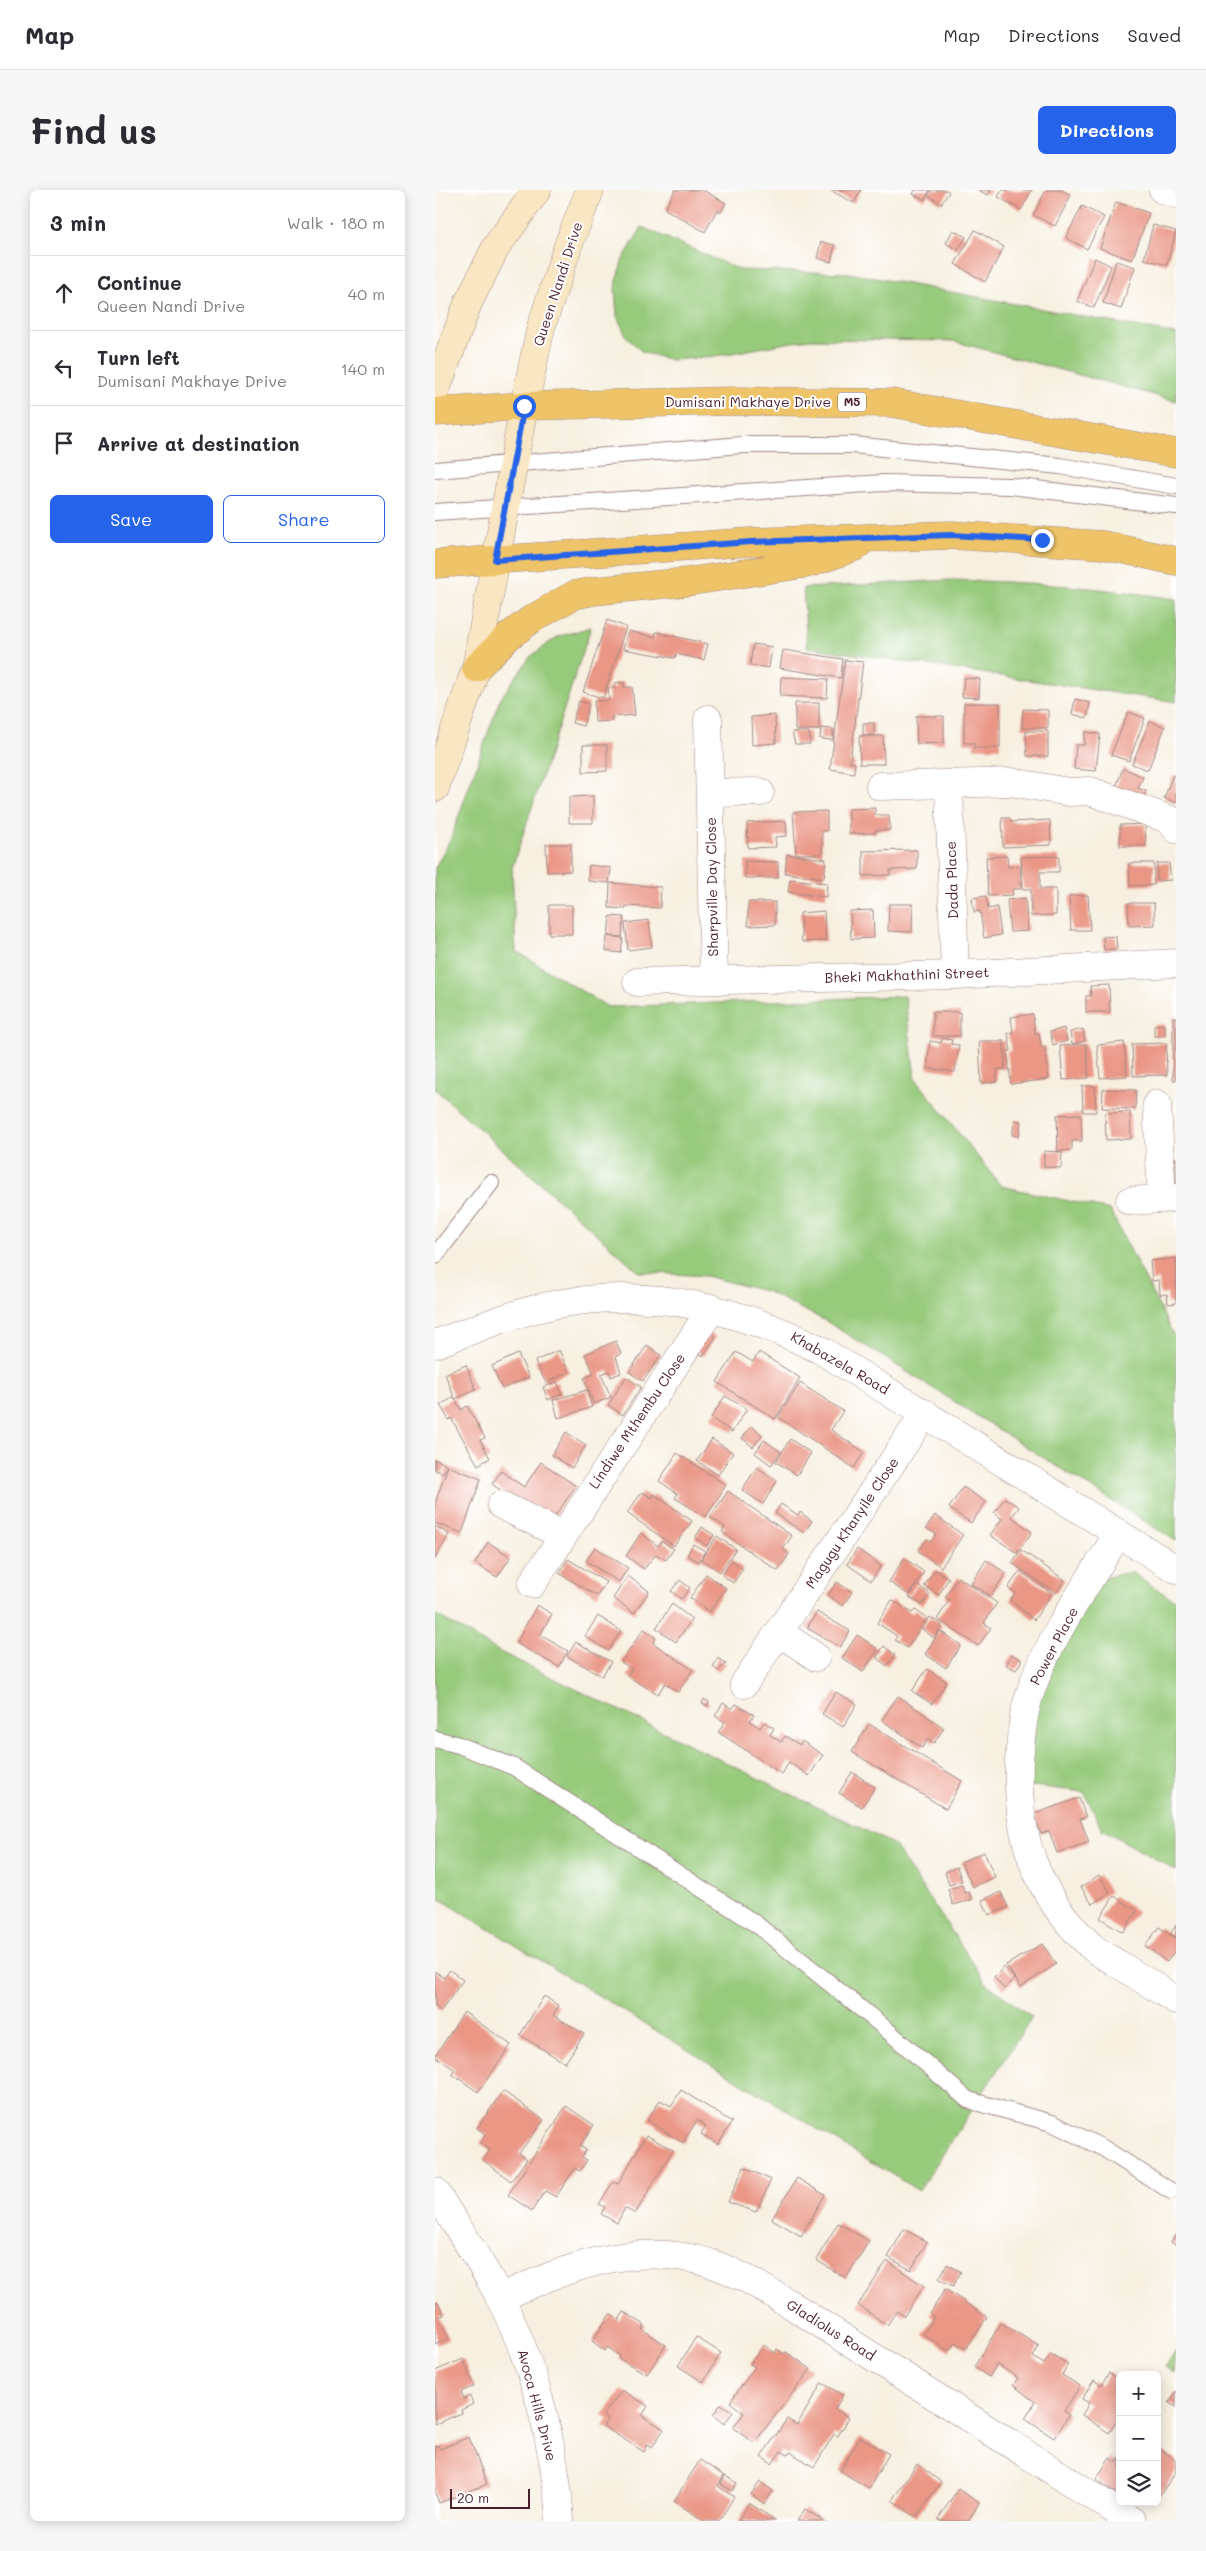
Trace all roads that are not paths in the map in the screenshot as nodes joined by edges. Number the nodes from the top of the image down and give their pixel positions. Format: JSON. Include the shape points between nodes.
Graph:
{"nodes":[{"id":1,"x":537,"y":190,"type":"edge"},
{"id":2,"x":590,"y":190,"type":"edge"},
{"id":3,"x":1163,"y":190,"type":"edge"},
{"id":4,"x":1176,"y":194,"type":"edge"},
{"id":5,"x":435,"y":392,"type":"edge"},
{"id":6,"x":524,"y":406,"type":"junction"},
{"id":7,"x":435,"y":412,"type":"edge"},
{"id":8,"x":1176,"y":453,"type":"edge"},
{"id":9,"x":513,"y":463,"type":"junction"},
{"id":10,"x":435,"y":470,"type":"edge"},
{"id":11,"x":1176,"y":486,"type":"edge"},
{"id":12,"x":1176,"y":506,"type":"edge"},
{"id":13,"x":505,"y":507,"type":"junction"},
{"id":14,"x":435,"y":512,"type":"edge"},
{"id":15,"x":879,"y":538,"type":"junction"},
{"id":16,"x":495,"y":560,"type":"junction"},
{"id":17,"x":1176,"y":561,"type":"edge"},
{"id":18,"x":435,"y":564,"type":"edge"},
{"id":19,"x":476,"y":668,"type":"junction"},
{"id":20,"x":708,"y":719,"type":"dead end"},
{"id":21,"x":880,"y":786,"type":"dead end"},
{"id":22,"x":949,"y":786,"type":"junction"},
{"id":23,"x":435,"y":788,"type":"edge"},
{"id":24,"x":760,"y":792,"type":"dead end"},
{"id":25,"x":710,"y":793,"type":"junction"},
{"id":26,"x":1176,"y":829,"type":"edge"},
{"id":27,"x":1176,"y":963,"type":"edge"},
{"id":28,"x":955,"y":975,"type":"junction"},
{"id":29,"x":714,"y":980,"type":"junction"},
{"id":30,"x":637,"y":982,"type":"dead end"},
{"id":31,"x":1157,"y":1104,"type":"dead end"},
{"id":32,"x":491,"y":1183,"type":"dead end"},
{"id":33,"x":1169,"y":1198,"type":"edge"},
{"id":34,"x":1130,"y":1202,"type":"dead end"},
{"id":35,"x":435,"y":1256,"type":"edge"},
{"id":36,"x":712,"y":1308,"type":"junction"},
{"id":37,"x":435,"y":1344,"type":"edge"},
{"id":38,"x":925,"y":1413,"type":"junction"},
{"id":39,"x":501,"y":1505,"type":"dead end"},
{"id":40,"x":1118,"y":1534,"type":"junction"},
{"id":41,"x":562,"y":1535,"type":"junction"},
{"id":42,"x":1176,"y":1569,"type":"edge"},
{"id":43,"x":532,"y":1584,"type":"dead end"},
{"id":44,"x":779,"y":1632,"type":"junction"},
{"id":45,"x":816,"y":1657,"type":"dead end"},
{"id":46,"x":745,"y":1684,"type":"dead end"},
{"id":47,"x":435,"y":1739,"type":"edge"},
{"id":48,"x":1176,"y":2000,"type":"edge"},
{"id":49,"x":435,"y":2191,"type":"edge"},
{"id":50,"x":1171,"y":2191,"type":"dead end"},
{"id":51,"x":500,"y":2298,"type":"junction"},
{"id":52,"x":560,"y":2521,"type":"edge"},
{"id":53,"x":1132,"y":2521,"type":"edge"}],
"edges":[{"from":1,"to":5,"type":"main road","via":[[496,247],[468,303]]},
{"from":2,"to":6,"type":"main road","name":"Queen Nandi Drive","via":[[541,327]]},
{"from":3,"to":4,"type":"street"},
{"from":6,"to":7,"type":"main road","name":"Dumisani Makhaye Drive","number":"M5"},
{"from":6,"to":8,"type":"main road","name":"Dumisani Makhaye Drive","number":"M5","via":[[736,401],[892,403]]},
{"from":6,"to":9,"type":"main road","name":"Queen Nandi Drive"},
{"from":9,"to":10,"type":"lane"},
{"from":9,"to":11,"type":"lane","via":[[742,445],[853,445],[1060,466]]},
{"from":9,"to":13,"type":"main road","name":"Queen Nandi Drive"},
{"from":12,"to":13,"type":"lane","via":[[1011,486],[884,483]]},
{"from":13,"to":14,"type":"lane"},
{"from":13,"to":16,"type":"main road","name":"Queen Nandi Drive"},
{"from":15,"to":16,"type":"main road","via":[[751,542]]},
{"from":15,"to":17,"type":"main road","via":[[951,535],[1042,540],[1103,545]]},
{"from":15,"to":19,"type":"main road","via":[[810,563],[574,595],[509,636]]},
{"from":16,"to":18,"type":"main road"},
{"from":16,"to":19,"type":"main road","name":"Queen Nandi Drive"},
{"from":19,"to":23,"type":"main road","name":"Queen Nandi Drive"},
{"from":20,"to":25,"type":"street","name":"Sharpville Day Close"},
{"from":21,"to":22,"type":"street"},
{"from":22,"to":26,"type":"street","via":[[1011,782],[1069,792],[1090,791],[1171,820]]},
{"from":22,"to":28,"type":"street","name":"Dada Place"},
{"from":24,"to":25,"type":"street"},
{"from":25,"to":29,"type":"street","name":"Sharpville Day Close"},
{"from":27,"to":28,"type":"street","name":"Bheki Makhathini Street"},
{"from":28,"to":29,"type":"street","name":"Bheki Makhathini Street"},
{"from":29,"to":30,"type":"street","name":"Bheki Makhathini Street"},
{"from":31,"to":33,"type":"street"},
{"from":32,"to":35,"type":"lane"},
{"from":33,"to":34,"type":"street"},
{"from":36,"to":37,"type":"street","name":"Khabazela Road","via":[[674,1300],[626,1298],[558,1304],[505,1318]]},
{"from":36,"to":38,"type":"street","name":"Khabazela Road","via":[[776,1328],[819,1348]]},
{"from":36,"to":41,"type":"street","name":"Lindiwe Mthembu Close"},
{"from":38,"to":40,"type":"street","name":"Khabazela Road"},
{"from":38,"to":44,"type":"street","name":"Magugu Khanyile Close"},
{"from":39,"to":41,"type":"street"},
{"from":40,"to":42,"type":"street","name":"Khabazela Road"},
{"from":40,"to":48,"type":"street","name":"Power Place","via":[[1044,1659],[1031,1691],[1021,1734],[1018,1784],[1022,1828],[1034,1868],[1050,1900],[1071,1927],[1091,1947]]},
{"from":41,"to":43,"type":"street","name":"Lindiwe Mthembu Close"},
{"from":44,"to":45,"type":"street"},
{"from":44,"to":46,"type":"street","name":"Magugu Khanyile Close"},
{"from":47,"to":50,"type":"lane","via":[[513,1767],[755,1924],[880,2024],[967,2100],[1052,2124],[1103,2148]]},
{"from":49,"to":51,"type":"street","name":"Avoca Hills Drive"},
{"from":51,"to":52,"type":"street","name":"Avoca Hills Drive","via":[[526,2357],[549,2441]]},
{"from":51,"to":53,"type":"street","name":"Gladiolus Road","via":[[557,2272],[600,2260],[645,2254],[710,2263],[741,2275],[785,2301]]}]}
